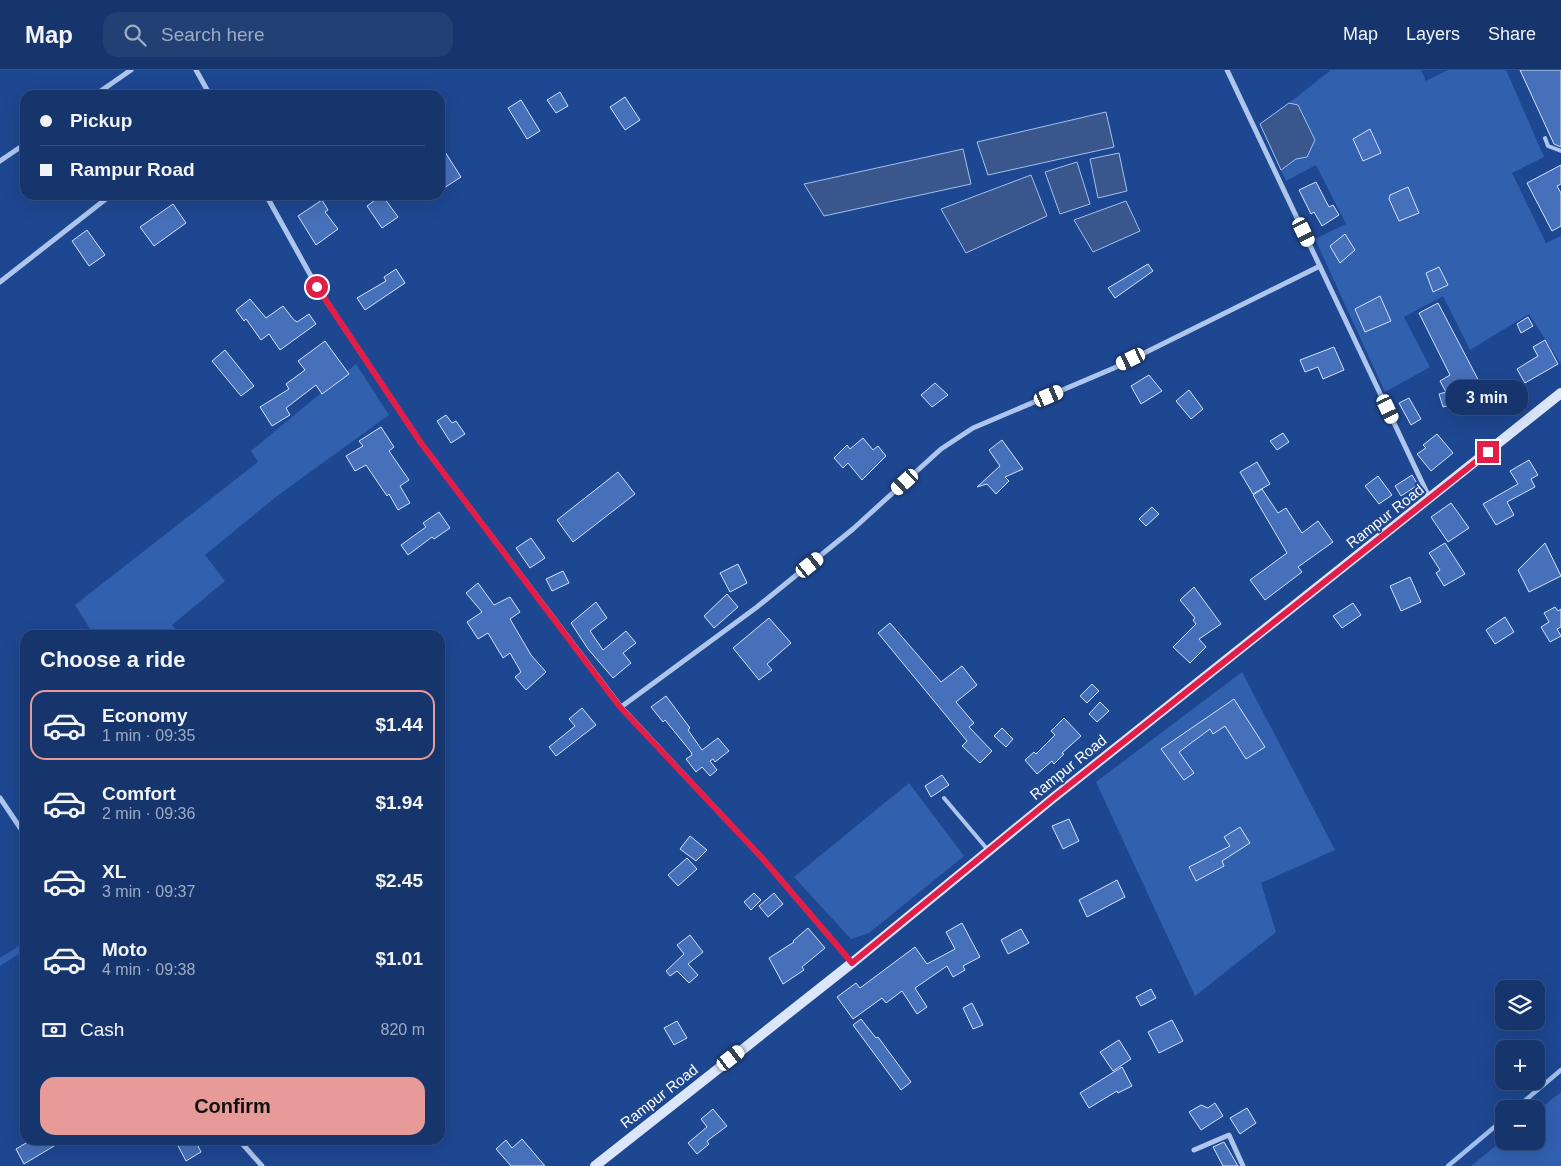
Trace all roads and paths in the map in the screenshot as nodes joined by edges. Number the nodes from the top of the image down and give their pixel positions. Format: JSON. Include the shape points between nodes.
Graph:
{"nodes":[{"id":1,"x":131,"y":70,"type":"edge"},
{"id":2,"x":196,"y":70,"type":"edge"},
{"id":3,"x":1227,"y":70,"type":"edge"},
{"id":4,"x":102,"y":90,"type":"edge"},
{"id":5,"x":207,"y":90,"type":"edge"},
{"id":6,"x":1545,"y":138,"type":"dead end"},
{"id":7,"x":20,"y":147,"type":"edge"},
{"id":8,"x":1561,"y":150,"type":"edge"},
{"id":9,"x":0,"y":161,"type":"edge"},
{"id":10,"x":105,"y":200,"type":"edge"},
{"id":11,"x":269,"y":200,"type":"edge"},
{"id":12,"x":1320,"y":266,"type":"junction"},
{"id":13,"x":0,"y":282,"type":"edge"},
{"id":14,"x":1561,"y":393,"type":"edge"},
{"id":15,"x":1430,"y":499,"type":"junction"},
{"id":16,"x":620,"y":707,"type":"junction"},
{"id":17,"x":0,"y":798,"type":"edge"},
{"id":18,"x":944,"y":798,"type":"dead end"},
{"id":19,"x":20,"y":828,"type":"edge"},
{"id":20,"x":988,"y":850,"type":"junction"},
{"id":21,"x":852,"y":963,"type":"junction"},
{"id":22,"x":243,"y":1145,"type":"edge"},
{"id":23,"x":1194,"y":1150,"type":"dead end"},
{"id":24,"x":262,"y":1166,"type":"edge"},
{"id":25,"x":595,"y":1166,"type":"edge"},
{"id":26,"x":1243,"y":1166,"type":"edge"}],
"edges":[{"from":1,"to":4,"type":"street"},
{"from":2,"to":5,"type":"street"},
{"from":3,"to":12,"type":"street"},
{"from":6,"to":8,"type":"lane","via":[[1548,146]]},
{"from":7,"to":9,"type":"street"},
{"from":10,"to":13,"type":"street"},
{"from":11,"to":16,"type":"street","via":[[317,287],[421,443]]},
{"from":12,"to":15,"type":"street"},
{"from":12,"to":16,"type":"street","via":[[1114,368],[973,428],[941,449],[853,529],[757,607]]},
{"from":14,"to":15,"type":"main road","name":"Rampur Road"},
{"from":15,"to":20,"type":"main road","name":"Rampur Road"},
{"from":16,"to":21,"type":"street","via":[[763,859]]},
{"from":17,"to":19,"type":"street"},
{"from":18,"to":20,"type":"lane"},
{"from":20,"to":21,"type":"main road","name":"Rampur Road"},
{"from":21,"to":25,"type":"main road","name":"Rampur Road"},
{"from":22,"to":24,"type":"street"},
{"from":23,"to":26,"type":"street","via":[[1229,1135]]}]}
